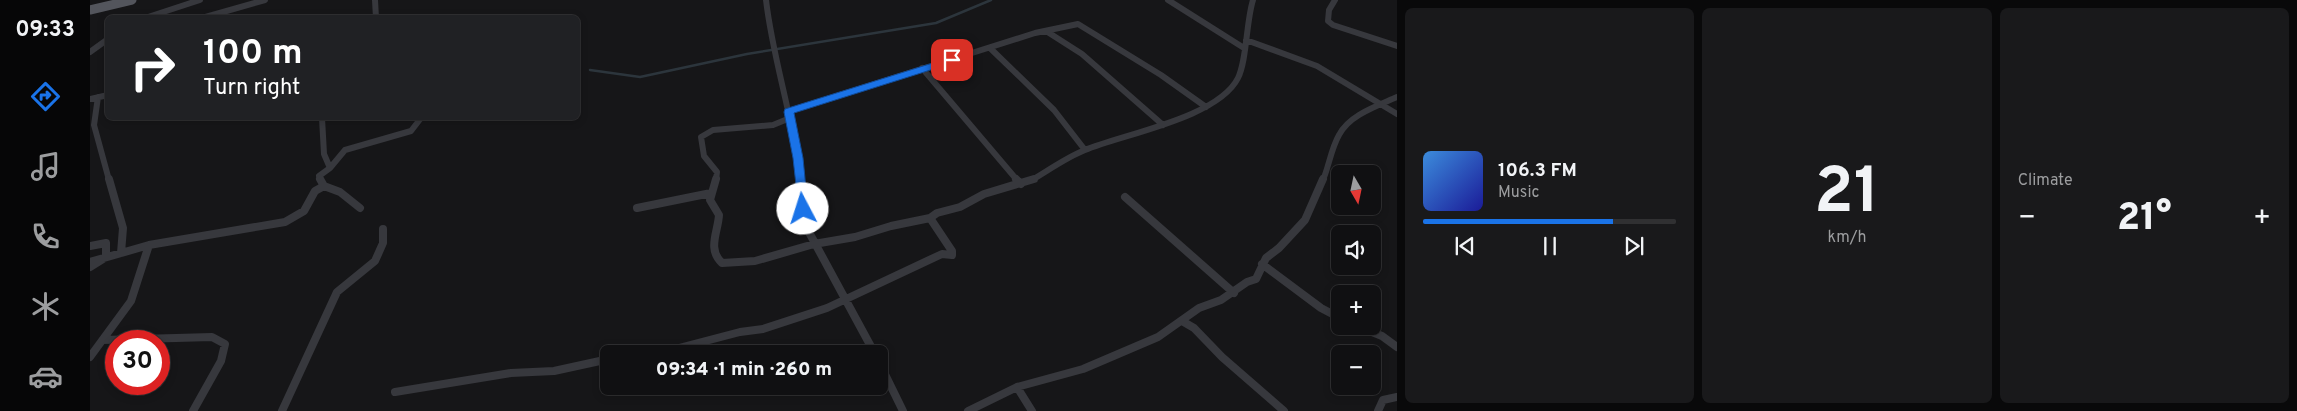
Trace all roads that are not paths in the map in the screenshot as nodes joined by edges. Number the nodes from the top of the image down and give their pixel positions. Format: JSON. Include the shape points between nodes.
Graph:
{"nodes":[{"id":1,"x":132,"y":0,"type":"edge"},
{"id":2,"x":200,"y":0,"type":"edge"},
{"id":3,"x":265,"y":0,"type":"edge"},
{"id":4,"x":375,"y":0,"type":"edge"},
{"id":5,"x":766,"y":0,"type":"edge"},
{"id":6,"x":1168,"y":0,"type":"edge"},
{"id":7,"x":1253,"y":0,"type":"edge"},
{"id":8,"x":1335,"y":0,"type":"edge"},
{"id":9,"x":109,"y":3,"type":"edge"},
{"id":10,"x":90,"y":10,"type":"edge"},
{"id":11,"x":154,"y":15,"type":"edge"},
{"id":12,"x":212,"y":15,"type":"edge"},
{"id":13,"x":376,"y":15,"type":"edge"},
{"id":14,"x":1046,"y":31,"type":"junction"},
{"id":15,"x":105,"y":41,"type":"edge"},
{"id":16,"x":1245,"y":44,"type":"junction"},
{"id":17,"x":105,"y":45,"type":"edge"},
{"id":18,"x":1397,"y":46,"type":"edge"},
{"id":19,"x":990,"y":48,"type":"junction"},
{"id":20,"x":92,"y":49,"type":"edge"},
{"id":21,"x":922,"y":68,"type":"junction"},
{"id":22,"x":1397,"y":97,"type":"edge"},
{"id":23,"x":94,"y":98,"type":"edge"},
{"id":24,"x":1379,"y":104,"type":"junction"},
{"id":25,"x":1206,"y":107,"type":"junction"},
{"id":26,"x":1397,"y":114,"type":"edge"},
{"id":27,"x":790,"y":115,"type":"junction"},
{"id":28,"x":322,"y":120,"type":"edge"},
{"id":29,"x":419,"y":120,"type":"edge"},
{"id":30,"x":1162,"y":125,"type":"junction"},
{"id":31,"x":1085,"y":150,"type":"junction"},
{"id":32,"x":330,"y":168,"type":"junction"},
{"id":33,"x":1021,"y":184,"type":"junction"},
{"id":34,"x":324,"y":186,"type":"junction"},
{"id":35,"x":710,"y":193,"type":"junction"},
{"id":36,"x":1125,"y":197,"type":"dead end"},
{"id":37,"x":360,"y":208,"type":"dead end"},
{"id":38,"x":636,"y":208,"type":"dead end"},
{"id":39,"x":930,"y":218,"type":"junction"},
{"id":40,"x":383,"y":229,"type":"dead end"},
{"id":41,"x":814,"y":244,"type":"junction"},
{"id":42,"x":149,"y":245,"type":"junction"},
{"id":43,"x":90,"y":246,"type":"edge"},
{"id":44,"x":121,"y":253,"type":"junction"},
{"id":45,"x":106,"y":257,"type":"junction"},
{"id":46,"x":90,"y":262,"type":"edge"},
{"id":47,"x":1262,"y":264,"type":"junction"},
{"id":48,"x":90,"y":267,"type":"edge"},
{"id":49,"x":1234,"y":293,"type":"junction"},
{"id":50,"x":846,"y":299,"type":"junction"},
{"id":51,"x":1331,"y":313,"type":"edge"},
{"id":52,"x":1182,"y":321,"type":"junction"},
{"id":53,"x":1380,"y":335,"type":"edge"},
{"id":54,"x":103,"y":340,"type":"junction"},
{"id":55,"x":690,"y":345,"type":"edge"},
{"id":56,"x":870,"y":345,"type":"edge"},
{"id":57,"x":1397,"y":347,"type":"edge"},
{"id":58,"x":90,"y":357,"type":"edge"},
{"id":59,"x":600,"y":361,"type":"edge"},
{"id":60,"x":888,"y":380,"type":"edge"},
{"id":61,"x":1017,"y":387,"type":"junction"},
{"id":62,"x":395,"y":392,"type":"dead end"},
{"id":63,"x":1397,"y":397,"type":"edge"},
{"id":64,"x":194,"y":411,"type":"edge"},
{"id":65,"x":282,"y":411,"type":"edge"},
{"id":66,"x":903,"y":411,"type":"edge"},
{"id":67,"x":968,"y":411,"type":"edge"},
{"id":68,"x":1032,"y":411,"type":"edge"},
{"id":69,"x":1284,"y":411,"type":"edge"},
{"id":70,"x":1378,"y":411,"type":"edge"}],
"edges":[{"from":1,"to":9,"type":"main road"},
{"from":2,"to":11,"type":"street"},
{"from":3,"to":12,"type":"street"},
{"from":4,"to":13,"type":"street"},
{"from":5,"to":27,"type":"street","via":[[770,35]]},
{"from":6,"to":16,"type":"street"},
{"from":7,"to":16,"type":"street"},
{"from":8,"to":18,"type":"street","via":[[1329,10],[1329,23]]},
{"from":9,"to":10,"type":"main road"},
{"from":14,"to":19,"type":"street"},
{"from":14,"to":25,"type":"street","via":[[1078,24],[1084,26]]},
{"from":14,"to":30,"type":"street","via":[[1082,54]]},
{"from":15,"to":20,"type":"street"},
{"from":16,"to":24,"type":"street","via":[[1317,66]]},
{"from":16,"to":25,"type":"street","via":[[1238,78]]},
{"from":17,"to":20,"type":"street"},
{"from":19,"to":21,"type":"street"},
{"from":19,"to":31,"type":"street"},
{"from":21,"to":27,"type":"street"},
{"from":21,"to":33,"type":"street"},
{"from":22,"to":24,"type":"street"},
{"from":23,"to":44,"type":"street","via":[[94,125],[123,228]]},
{"from":24,"to":26,"type":"street"},
{"from":24,"to":47,"type":"street","via":[[1344,127],[1305,220]]},
{"from":25,"to":30,"type":"street"},
{"from":27,"to":35,"type":"street","via":[[779,124],[713,130],[703,134],[704,156],[717,172]]},
{"from":27,"to":41,"type":"street","via":[[804,223]]},
{"from":28,"to":32,"type":"street","via":[[324,154]]},
{"from":29,"to":32,"type":"street","via":[[411,130],[345,150]]},
{"from":30,"to":31,"type":"street"},
{"from":31,"to":33,"type":"street"},
{"from":32,"to":34,"type":"street","via":[[319,176]]},
{"from":33,"to":39,"type":"street","via":[[984,194]]},
{"from":34,"to":37,"type":"street","via":[[340,192]]},
{"from":34,"to":42,"type":"street","via":[[304,211],[285,222]]},
{"from":35,"to":38,"type":"street"},
{"from":35,"to":41,"type":"street","via":[[720,220],[714,252],[722,263],[755,261]]},
{"from":36,"to":49,"type":"street"},
{"from":39,"to":41,"type":"street"},
{"from":39,"to":50,"type":"street","via":[[952,250],[952,255],[942,254]]},
{"from":40,"to":65,"type":"street","via":[[383,243],[375,261],[337,292]]},
{"from":41,"to":50,"type":"street"},
{"from":42,"to":44,"type":"street"},
{"from":42,"to":54,"type":"street","via":[[131,301]]},
{"from":43,"to":45,"type":"street","via":[[106,243]]},
{"from":44,"to":45,"type":"street"},
{"from":45,"to":46,"type":"street"},
{"from":45,"to":48,"type":"street"},
{"from":47,"to":49,"type":"street","via":[[1256,279]]},
{"from":47,"to":51,"type":"street"},
{"from":49,"to":52,"type":"street","via":[[1199,308]]},
{"from":50,"to":55,"type":"street","via":[[763,329]]},
{"from":50,"to":56,"type":"street"},
{"from":52,"to":61,"type":"street","via":[[1158,337],[1083,369]]},
{"from":52,"to":69,"type":"street","via":[[1194,328]]},
{"from":53,"to":57,"type":"street"},
{"from":54,"to":58,"type":"street"},
{"from":54,"to":64,"type":"street","via":[[212,337],[225,344],[221,362]]},
{"from":59,"to":62,"type":"street","via":[[554,371],[511,373]]},
{"from":60,"to":66,"type":"street"},
{"from":61,"to":67,"type":"street"},
{"from":61,"to":68,"type":"street"},
{"from":63,"to":70,"type":"street","via":[[1383,400]]}]}
